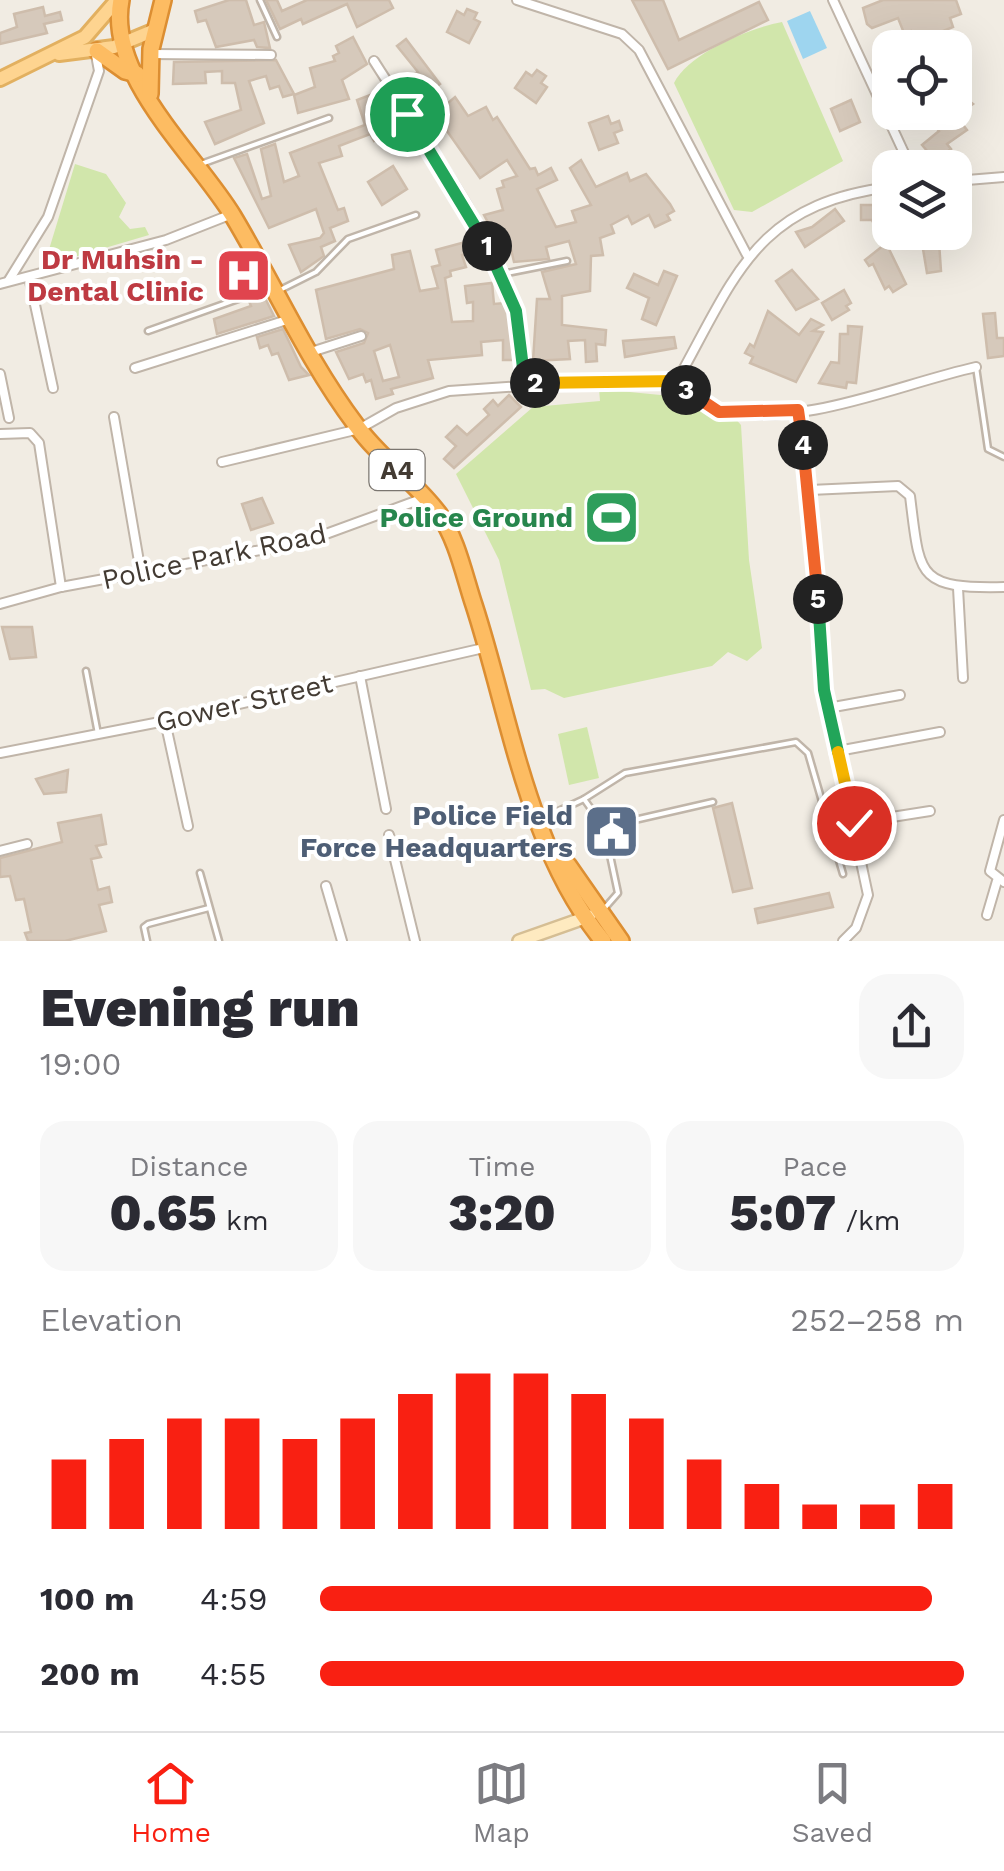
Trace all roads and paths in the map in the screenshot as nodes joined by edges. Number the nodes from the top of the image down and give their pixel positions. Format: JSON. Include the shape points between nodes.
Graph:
{"nodes":[{"id":1,"x":119,"y":0,"type":"edge"},
{"id":2,"x":163,"y":0,"type":"edge"},
{"id":3,"x":260,"y":0,"type":"edge"},
{"id":4,"x":517,"y":0,"type":"edge"},
{"id":5,"x":833,"y":0,"type":"edge"},
{"id":6,"x":155,"y":30,"type":"junction"},
{"id":7,"x":277,"y":37,"type":"dead end"},
{"id":8,"x":124,"y":43,"type":"junction"},
{"id":9,"x":96,"y":51,"type":"junction"},
{"id":10,"x":56,"y":54,"type":"junction"},
{"id":11,"x":150,"y":54,"type":"junction"},
{"id":12,"x":272,"y":55,"type":"dead end"},
{"id":13,"x":374,"y":61,"type":"dead end"},
{"id":14,"x":137,"y":74,"type":"junction"},
{"id":15,"x":0,"y":79,"type":"edge"},
{"id":16,"x":150,"y":100,"type":"junction"},
{"id":17,"x":329,"y":118,"type":"dead end"},
{"id":18,"x":904,"y":150,"type":"edge"},
{"id":19,"x":197,"y":166,"type":"junction"},
{"id":20,"x":1004,"y":177,"type":"edge"},
{"id":21,"x":972,"y":180,"type":"edge"},
{"id":22,"x":872,"y":189,"type":"edge"},
{"id":23,"x":232,"y":214,"type":"junction"},
{"id":24,"x":416,"y":215,"type":"dead end"},
{"id":25,"x":747,"y":255,"type":"junction"},
{"id":26,"x":567,"y":261,"type":"dead end"},
{"id":27,"x":502,"y":274,"type":"junction"},
{"id":28,"x":29,"y":277,"type":"junction"},
{"id":29,"x":4,"y":282,"type":"edge"},
{"id":30,"x":275,"y":290,"type":"junction"},
{"id":31,"x":290,"y":319,"type":"junction"},
{"id":32,"x":148,"y":331,"type":"dead end"},
{"id":33,"x":361,"y":336,"type":"dead end"},
{"id":34,"x":308,"y":353,"type":"junction"},
{"id":35,"x":976,"y":367,"type":"joint"},
{"id":36,"x":135,"y":368,"type":"dead end"},
{"id":37,"x":0,"y":374,"type":"edge"},
{"id":38,"x":677,"y":381,"type":"junction"},
{"id":39,"x":525,"y":384,"type":"junction"},
{"id":40,"x":53,"y":388,"type":"dead end"},
{"id":41,"x":798,"y":410,"type":"junction"},
{"id":42,"x":114,"y":417,"type":"dead end"},
{"id":43,"x":9,"y":418,"type":"dead end"},
{"id":44,"x":358,"y":430,"type":"junction"},
{"id":45,"x":0,"y":434,"type":"edge"},
{"id":46,"x":1004,"y":457,"type":"edge"},
{"id":47,"x":222,"y":462,"type":"dead end"},
{"id":48,"x":810,"y":490,"type":"junction"},
{"id":49,"x":424,"y":498,"type":"junction"},
{"id":50,"x":141,"y":573,"type":"junction"},
{"id":51,"x":1004,"y":587,"type":"edge"},
{"id":52,"x":61,"y":588,"type":"junction"},
{"id":53,"x":958,"y":588,"type":"junction"},
{"id":54,"x":0,"y":604,"type":"edge"},
{"id":55,"x":488,"y":648,"type":"junction"},
{"id":56,"x":86,"y":671,"type":"dead end"},
{"id":57,"x":360,"y":676,"type":"junction"},
{"id":58,"x":962,"y":678,"type":"dead end"},
{"id":59,"x":900,"y":695,"type":"dead end"},
{"id":60,"x":828,"y":708,"type":"junction"},
{"id":61,"x":165,"y":722,"type":"junction"},
{"id":62,"x":940,"y":732,"type":"dead end"},
{"id":63,"x":98,"y":734,"type":"junction"},
{"id":64,"x":838,"y":751,"type":"junction"},
{"id":65,"x":0,"y":754,"type":"edge"},
{"id":66,"x":584,"y":799,"type":"junction"},
{"id":67,"x":713,"y":802,"type":"dead end"},
{"id":68,"x":386,"y":809,"type":"dead end"},
{"id":69,"x":930,"y":811,"type":"dead end"},
{"id":70,"x":540,"y":818,"type":"junction"},
{"id":71,"x":1004,"y":820,"type":"edge"},
{"id":72,"x":854,"y":823,"type":"junction"},
{"id":73,"x":188,"y":826,"type":"dead end"},
{"id":74,"x":604,"y":827,"type":"junction"},
{"id":75,"x":389,"y":835,"type":"dead end"},
{"id":76,"x":27,"y":844,"type":"dead end"},
{"id":77,"x":0,"y":851,"type":"edge"},
{"id":78,"x":200,"y":873,"type":"dead end"},
{"id":79,"x":844,"y":874,"type":"dead end"},
{"id":80,"x":1001,"y":882,"type":"edge"},
{"id":81,"x":326,"y":886,"type":"dead end"},
{"id":82,"x":209,"y":908,"type":"junction"},
{"id":83,"x":592,"y":915,"type":"junction"},
{"id":84,"x":987,"y":915,"type":"dead end"},
{"id":85,"x":147,"y":941,"type":"edge"},
{"id":86,"x":218,"y":941,"type":"edge"},
{"id":87,"x":342,"y":941,"type":"edge"},
{"id":88,"x":415,"y":941,"type":"edge"},
{"id":89,"x":518,"y":941,"type":"edge"},
{"id":90,"x":604,"y":941,"type":"edge"},
{"id":91,"x":621,"y":941,"type":"edge"},
{"id":92,"x":843,"y":941,"type":"edge"}],
"edges":[{"from":1,"to":8,"type":"highway","number":"A4"},
{"from":1,"to":10,"type":"main road","via":[[100,24]]},
{"from":2,"to":6,"type":"highway"},
{"from":3,"to":7,"type":"lane"},
{"from":4,"to":25,"type":"street","via":[[622,34],[638,50]]},
{"from":5,"to":18,"type":"street"},
{"from":6,"to":8,"type":"main road"},
{"from":6,"to":11,"type":"highway"},
{"from":8,"to":9,"type":"main road"},
{"from":8,"to":14,"type":"highway","number":"A4"},
{"from":9,"to":10,"type":"main road"},
{"from":9,"to":14,"type":"highway"},
{"from":9,"to":29,"type":"street","via":[[98,71],[48,217]]},
{"from":10,"to":15,"type":"main road"},
{"from":11,"to":12,"type":"street"},
{"from":11,"to":16,"type":"highway"},
{"from":13,"to":27,"type":"street"},
{"from":14,"to":16,"type":"highway","number":"A4"},
{"from":16,"to":19,"type":"highway","number":"A4"},
{"from":17,"to":19,"type":"lane"},
{"from":19,"to":23,"type":"highway","number":"A4"},
{"from":20,"to":21,"type":"street"},
{"from":22,"to":25,"type":"street","via":[[806,207]]},
{"from":23,"to":28,"type":"street","via":[[166,240]]},
{"from":23,"to":30,"type":"highway","number":"A4"},
{"from":24,"to":30,"type":"lane","via":[[348,239],[316,272]]},
{"from":25,"to":38,"type":"street"},
{"from":26,"to":27,"type":"lane"},
{"from":27,"to":39,"type":"street","via":[[516,311]]},
{"from":28,"to":29,"type":"street"},
{"from":28,"to":40,"type":"street"},
{"from":30,"to":31,"type":"highway","number":"A4"},
{"from":30,"to":32,"type":"lane"},
{"from":31,"to":34,"type":"highway","number":"A4"},
{"from":31,"to":36,"type":"street"},
{"from":33,"to":34,"type":"street"},
{"from":34,"to":44,"type":"highway","number":"A4"},
{"from":35,"to":41,"type":"street","via":[[856,402]]},
{"from":35,"to":46,"type":"lane","via":[[988,449]]},
{"from":37,"to":43,"type":"street"},
{"from":38,"to":39,"type":"street"},
{"from":38,"to":41,"type":"street","via":[[719,412]]},
{"from":39,"to":44,"type":"street","via":[[427,395]]},
{"from":41,"to":48,"type":"street"},
{"from":42,"to":50,"type":"street"},
{"from":44,"to":47,"type":"street"},
{"from":44,"to":49,"type":"highway","number":"A4"},
{"from":45,"to":52,"type":"street","via":[[30,433],[40,444]]},
{"from":48,"to":53,"type":"street","via":[[905,489],[918,560],[924,571]]},
{"from":48,"to":60,"type":"street"},
{"from":49,"to":50,"type":"street","name":"Police Park Road","via":[[304,542]]},
{"from":49,"to":55,"type":"highway","number":"A4","via":[[450,534]]},
{"from":50,"to":52,"type":"street","name":"Police Park Road"},
{"from":51,"to":53,"type":"street"},
{"from":52,"to":54,"type":"street","name":"Police Park Road"},
{"from":53,"to":58,"type":"street"},
{"from":55,"to":57,"type":"street","name":"Gower Street"},
{"from":55,"to":70,"type":"highway","number":"A4","via":[[523,780]]},
{"from":56,"to":63,"type":"lane"},
{"from":57,"to":61,"type":"street","name":"Gower Street"},
{"from":57,"to":68,"type":"street"},
{"from":59,"to":60,"type":"street"},
{"from":60,"to":64,"type":"street"},
{"from":61,"to":63,"type":"street","name":"Gower Street"},
{"from":61,"to":73,"type":"street"},
{"from":62,"to":64,"type":"street"},
{"from":63,"to":65,"type":"street","name":"Gower Street"},
{"from":64,"to":72,"type":"street"},
{"from":66,"to":70,"type":"lane"},
{"from":66,"to":74,"type":"lane"},
{"from":66,"to":79,"type":"lane","via":[[626,773],[796,742],[808,754]]},
{"from":67,"to":74,"type":"lane"},
{"from":69,"to":72,"type":"street"},
{"from":70,"to":83,"type":"highway","number":"A4"},
{"from":71,"to":80,"type":"street","via":[[990,871]]},
{"from":72,"to":92,"type":"street","via":[[868,894],[856,928]]},
{"from":74,"to":83,"type":"lane","via":[[618,894]]},
{"from":75,"to":88,"type":"street"},
{"from":76,"to":77,"type":"street"},
{"from":78,"to":82,"type":"lane"},
{"from":80,"to":84,"type":"street"},
{"from":81,"to":87,"type":"street"},
{"from":82,"to":85,"type":"lane","via":[[148,924]]},
{"from":82,"to":86,"type":"lane"},
{"from":83,"to":89,"type":"main road"},
{"from":83,"to":90,"type":"highway","number":"A4"},
{"from":83,"to":91,"type":"highway","number":"A4"}]}
